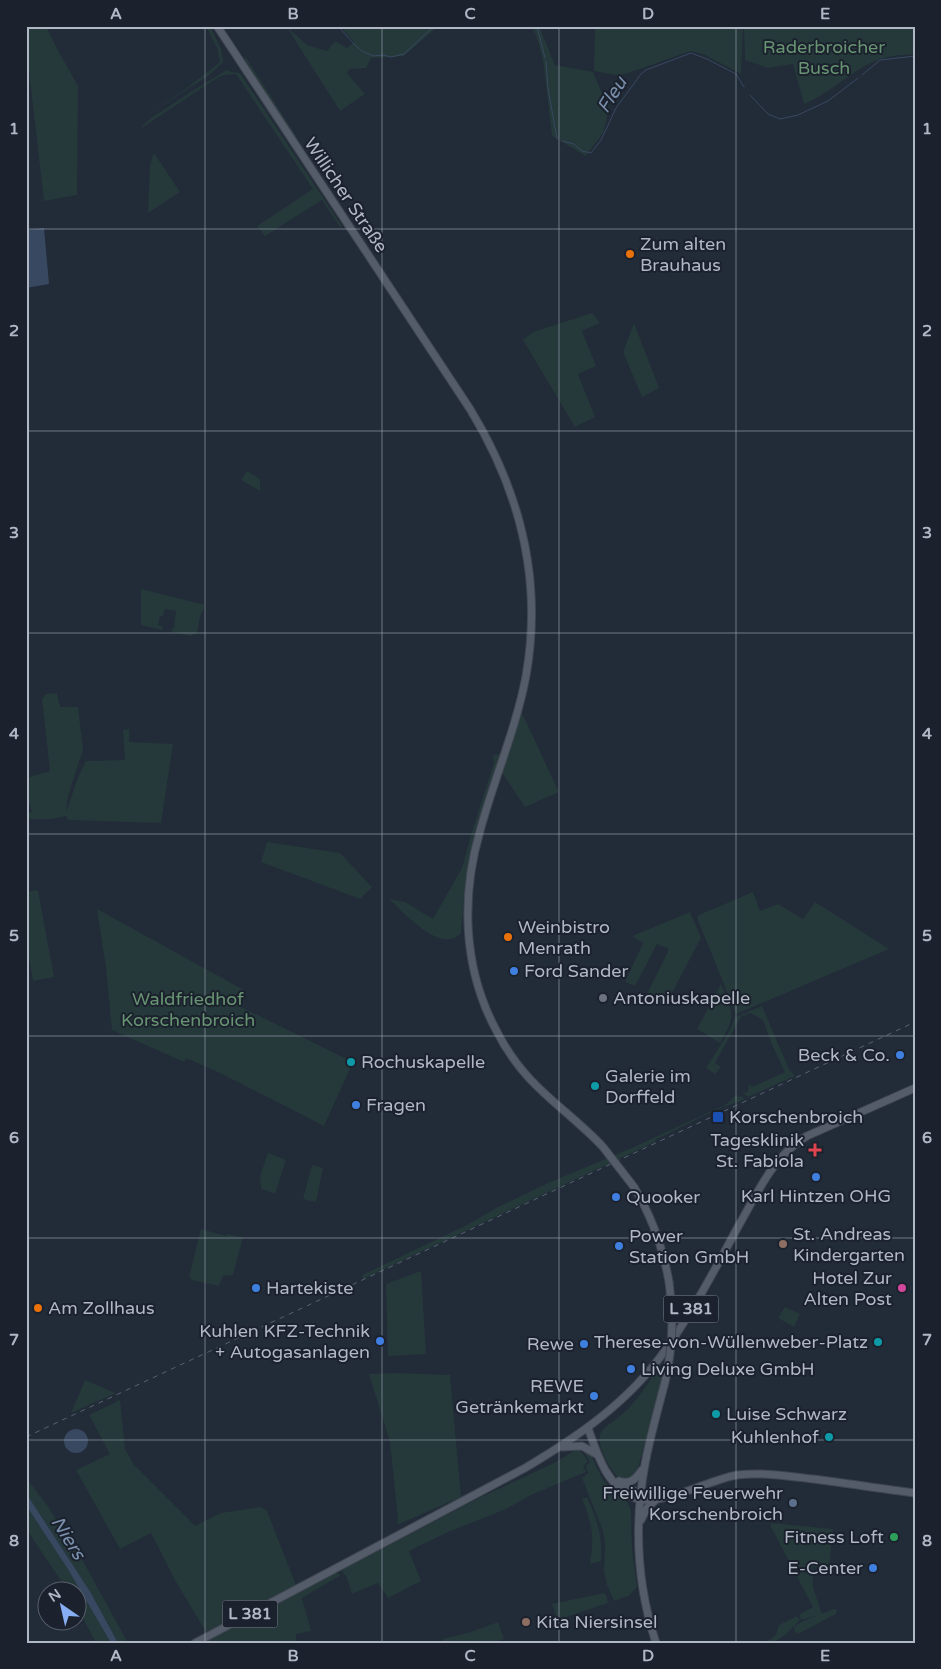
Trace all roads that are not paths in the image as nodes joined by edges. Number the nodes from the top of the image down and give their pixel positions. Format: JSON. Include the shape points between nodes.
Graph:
{"nodes":[{"id":1,"x":217,"y":26,"type":"edge"},
{"id":2,"x":915,"y":1088,"type":"edge"},
{"id":3,"x":588,"y":1428,"type":"junction"},
{"id":4,"x":555,"y":1450,"type":"junction"},
{"id":5,"x":597,"y":1454,"type":"junction"},
{"id":6,"x":644,"y":1465,"type":"junction"},
{"id":7,"x":611,"y":1479,"type":"junction"},
{"id":8,"x":915,"y":1493,"type":"edge"},
{"id":9,"x":672,"y":1495,"type":"junction"},
{"id":10,"x":640,"y":1497,"type":"junction"},
{"id":11,"x":656,"y":1500,"type":"junction"},
{"id":12,"x":638,"y":1525,"type":"junction"},
{"id":13,"x":195,"y":1643,"type":"edge"},
{"id":14,"x":656,"y":1643,"type":"edge"}],
"edges":[{"from":1,"to":6,"type":"main road","name":"Willicher Straße","bridge":true,"via":[[485,435],[516,506],[531,592],[530,643],[515,722],[479,832],[467,920],[469,947],[486,1010],[500,1039],[526,1075],[618,1164],[634,1187],[658,1235],[669,1282],[673,1333],[665,1382]]},
{"from":2,"to":3,"type":"main road","number":"L 381","via":[[815,1133],[780,1158],[661,1356],[633,1391]]},
{"from":3,"to":4,"type":"main road","number":"L 381"},
{"from":3,"to":5,"type":"main road"},
{"from":4,"to":5,"type":"main road","via":[[582,1446]]},
{"from":4,"to":13,"type":"main road","number":"L 381"},
{"from":5,"to":7,"type":"main road"},
{"from":6,"to":7,"type":"main road","via":[[631,1482]]},
{"from":6,"to":10,"type":"main road"},
{"from":7,"to":10,"type":"main road","via":[[624,1492]]},
{"from":8,"to":9,"type":"main road","via":[[755,1474],[724,1478]]},
{"from":9,"to":10,"type":"main road"},
{"from":9,"to":11,"type":"main road"},
{"from":10,"to":11,"type":"main road"},
{"from":10,"to":12,"type":"main road"},
{"from":11,"to":12,"type":"main road","via":[[646,1509]]},
{"from":12,"to":14,"type":"main road","via":[[643,1593]]}]}
